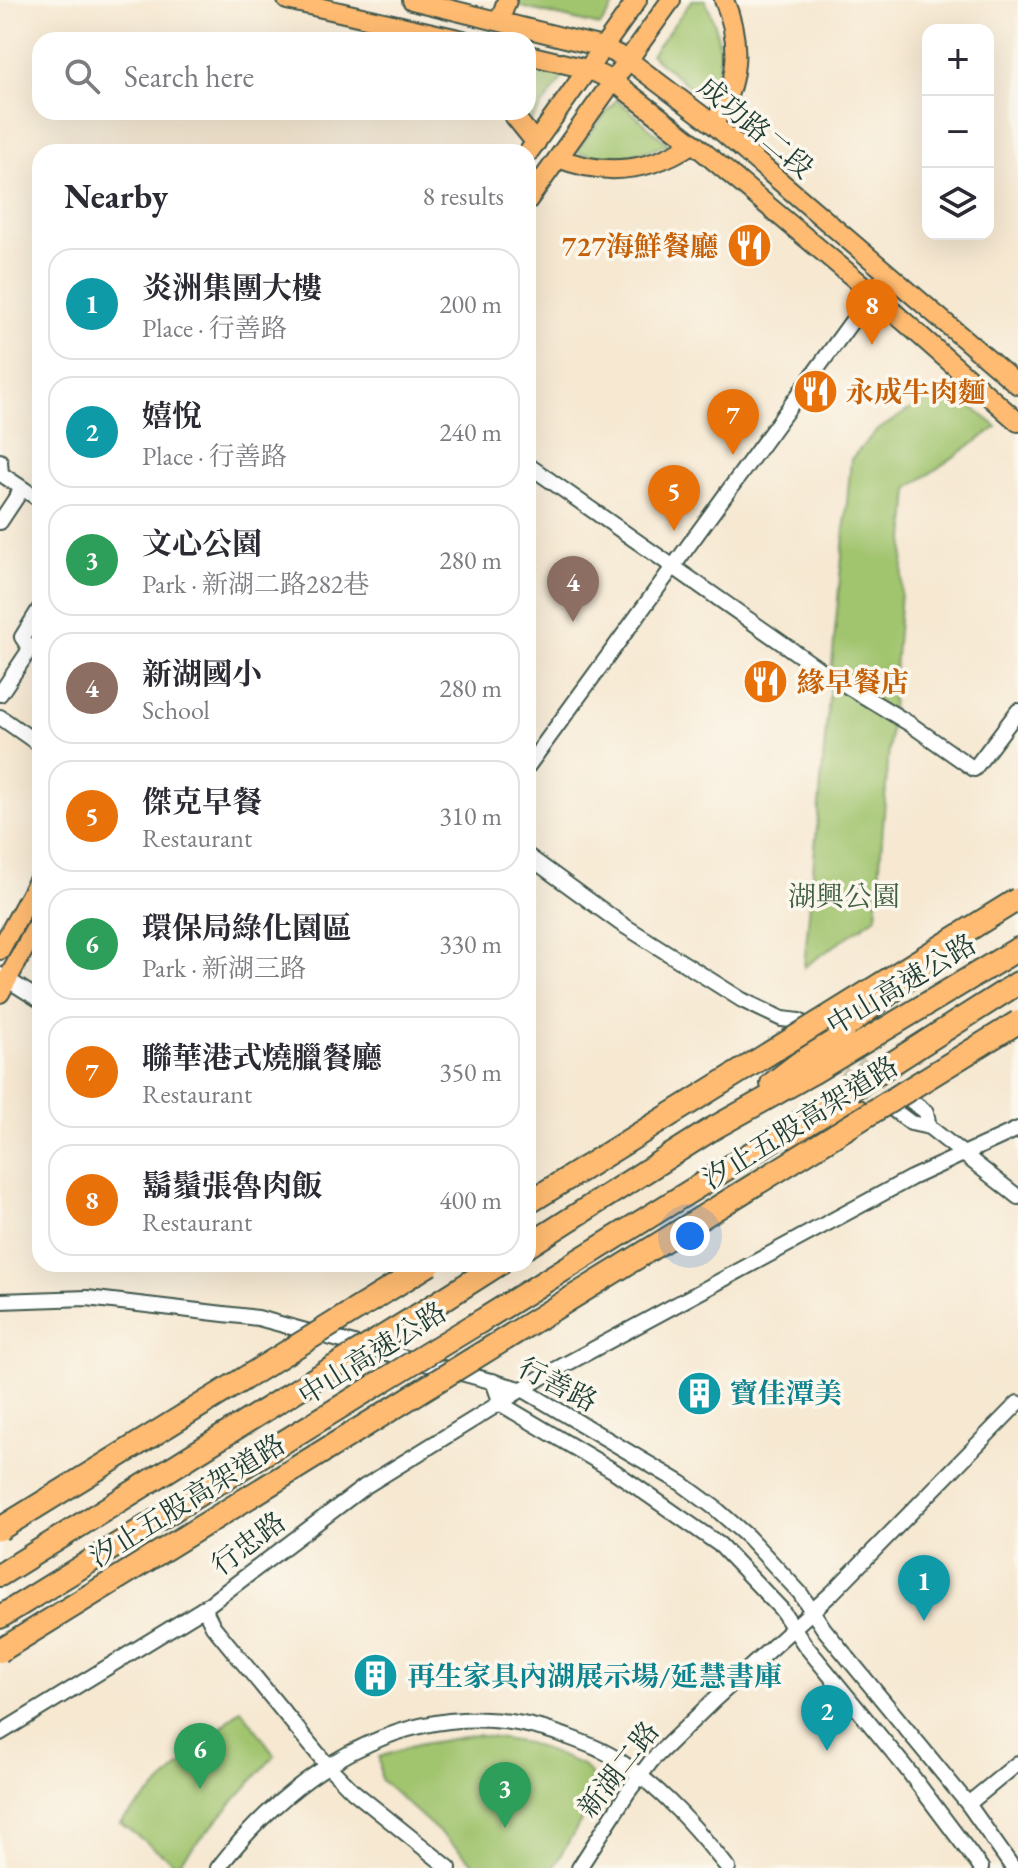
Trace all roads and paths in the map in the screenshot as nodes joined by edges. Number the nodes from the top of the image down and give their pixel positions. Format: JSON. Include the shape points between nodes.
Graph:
{"nodes":[{"id":1,"x":287,"y":0,"type":"edge"},
{"id":2,"x":412,"y":0,"type":"edge"},
{"id":3,"x":507,"y":0,"type":"edge"},
{"id":4,"x":637,"y":0,"type":"edge"},
{"id":5,"x":671,"y":0,"type":"edge"},
{"id":6,"x":724,"y":0,"type":"edge"},
{"id":7,"x":500,"y":20,"type":"junction"},
{"id":8,"x":428,"y":32,"type":"edge"},
{"id":9,"x":602,"y":47,"type":"junction"},
{"id":10,"x":536,"y":57,"type":"edge"},
{"id":11,"x":627,"y":59,"type":"junction"},
{"id":12,"x":587,"y":69,"type":"junction"},
{"id":13,"x":612,"y":80,"type":"junction"},
{"id":14,"x":516,"y":120,"type":"edge"},
{"id":15,"x":713,"y":124,"type":"junction"},
{"id":16,"x":693,"y":143,"type":"junction"},
{"id":17,"x":530,"y":144,"type":"edge"},
{"id":18,"x":535,"y":144,"type":"edge"},
{"id":19,"x":558,"y":158,"type":"junction"},
{"id":20,"x":536,"y":189,"type":"edge"},
{"id":21,"x":887,"y":273,"type":"junction"},
{"id":22,"x":872,"y":293,"type":"junction"},
{"id":23,"x":1018,"y":385,"type":"edge"},
{"id":24,"x":1018,"y":422,"type":"edge"},
{"id":25,"x":0,"y":461,"type":"edge"},
{"id":26,"x":536,"y":471,"type":"edge"},
{"id":27,"x":1,"y":474,"type":"edge"},
{"id":28,"x":22,"y":489,"type":"junction"},
{"id":29,"x":32,"y":495,"type":"edge"},
{"id":30,"x":0,"y":522,"type":"edge"},
{"id":31,"x":673,"y":568,"type":"junction"},
{"id":32,"x":32,"y":621,"type":"edge"},
{"id":33,"x":0,"y":694,"type":"edge"},
{"id":34,"x":1018,"y":711,"type":"edge"},
{"id":35,"x":0,"y":717,"type":"edge"},
{"id":36,"x":32,"y":739,"type":"edge"},
{"id":37,"x":536,"y":755,"type":"edge"},
{"id":38,"x":536,"y":862,"type":"edge"},
{"id":39,"x":32,"y":892,"type":"edge"},
{"id":40,"x":1018,"y":896,"type":"edge"},
{"id":41,"x":32,"y":933,"type":"edge"},
{"id":42,"x":1018,"y":949,"type":"edge"},
{"id":43,"x":0,"y":950,"type":"edge"},
{"id":44,"x":2,"y":982,"type":"edge"},
{"id":45,"x":1018,"y":983,"type":"edge"},
{"id":46,"x":32,"y":996,"type":"edge"},
{"id":47,"x":782,"y":1019,"type":"junction"},
{"id":48,"x":1018,"y":1022,"type":"edge"},
{"id":49,"x":1018,"y":1029,"type":"edge"},
{"id":50,"x":823,"y":1038,"type":"dead end"},
{"id":51,"x":808,"y":1047,"type":"dead end"},
{"id":52,"x":899,"y":1092,"type":"tunnel mouth"},
{"id":53,"x":883,"y":1102,"type":"tunnel mouth"},
{"id":54,"x":929,"y":1127,"type":"junction"},
{"id":55,"x":712,"y":1129,"type":"junction"},
{"id":56,"x":1018,"y":1129,"type":"edge"},
{"id":57,"x":755,"y":1151,"type":"junction"},
{"id":58,"x":964,"y":1154,"type":"junction"},
{"id":59,"x":1018,"y":1197,"type":"edge"},
{"id":60,"x":536,"y":1198,"type":"edge"},
{"id":61,"x":536,"y":1241,"type":"edge"},
{"id":62,"x":417,"y":1272,"type":"edge"},
{"id":63,"x":486,"y":1272,"type":"edge"},
{"id":64,"x":0,"y":1301,"type":"edge"},
{"id":65,"x":493,"y":1381,"type":"junction"},
{"id":66,"x":524,"y":1390,"type":"junction"},
{"id":67,"x":1018,"y":1403,"type":"edge"},
{"id":68,"x":501,"y":1404,"type":"junction"},
{"id":69,"x":0,"y":1529,"type":"edge"},
{"id":70,"x":0,"y":1575,"type":"edge"},
{"id":71,"x":204,"y":1608,"type":"junction"},
{"id":72,"x":812,"y":1611,"type":"junction"},
{"id":73,"x":0,"y":1617,"type":"edge"},
{"id":74,"x":794,"y":1627,"type":"junction"},
{"id":75,"x":0,"y":1651,"type":"edge"},
{"id":76,"x":0,"y":1733,"type":"edge"},
{"id":77,"x":1018,"y":1763,"type":"edge"},
{"id":78,"x":327,"y":1765,"type":"junction"},
{"id":79,"x":639,"y":1775,"type":"junction"},
{"id":80,"x":968,"y":1804,"type":"junction"},
{"id":81,"x":218,"y":1868,"type":"edge"},
{"id":82,"x":449,"y":1868,"type":"edge"},
{"id":83,"x":579,"y":1868,"type":"edge"},
{"id":84,"x":728,"y":1868,"type":"edge"},
{"id":85,"x":981,"y":1868,"type":"edge"},
{"id":86,"x":1013,"y":1868,"type":"edge"}],
"edges":[{"from":1,"to":8,"type":"main road"},
{"from":2,"to":7,"type":"main road","name":"成功路二段"},
{"from":3,"to":7,"type":"main road"},
{"from":4,"to":9,"type":"main road"},
{"from":5,"to":11,"type":"main road"},
{"from":6,"to":15,"type":"main road","via":[[734,29],[736,59],[727,100]]},
{"from":7,"to":9,"type":"main road","name":"成功路二段"},
{"from":9,"to":11,"type":"main road","name":"成功路二段"},
{"from":9,"to":12,"type":"main road"},
{"from":10,"to":12,"type":"main road","name":"成功路二段"},
{"from":11,"to":13,"type":"main road"},
{"from":11,"to":15,"type":"main road","name":"成功路二段"},
{"from":12,"to":13,"type":"main road","name":"成功路二段"},
{"from":12,"to":18,"type":"main road"},
{"from":13,"to":16,"type":"main road","name":"成功路二段"},
{"from":13,"to":19,"type":"main road"},
{"from":14,"to":17,"type":"main road"},
{"from":15,"to":21,"type":"main road","name":"成功路二段"},
{"from":16,"to":19,"type":"main road","via":[[657,163],[628,170],[597,170]]},
{"from":16,"to":22,"type":"main road","name":"成功路二段"},
{"from":19,"to":20,"type":"main road"},
{"from":21,"to":22,"type":"street"},
{"from":21,"to":23,"type":"main road","name":"成功路二段"},
{"from":22,"to":24,"type":"main road","name":"成功路二段"},
{"from":22,"to":31,"type":"street"},
{"from":25,"to":27,"type":"street"},
{"from":26,"to":31,"type":"street"},
{"from":27,"to":28,"type":"street"},
{"from":28,"to":29,"type":"street"},
{"from":28,"to":30,"type":"street"},
{"from":31,"to":34,"type":"street","via":[[974,769]]},
{"from":31,"to":37,"type":"street"},
{"from":32,"to":33,"type":"street","via":[[22,637],[30,649]]},
{"from":35,"to":36,"type":"street"},
{"from":38,"to":47,"type":"street","via":[[620,923],[742,1000]]},
{"from":39,"to":43,"type":"main road"},
{"from":40,"to":55,"type":"highway"},
{"from":40,"to":60,"type":"highway","bridge":true},
{"from":41,"to":44,"type":"main road"},
{"from":42,"to":55,"type":"highway","name":"中山高速公路"},
{"from":44,"to":46,"type":"street"},
{"from":45,"to":57,"type":"highway","name":"中山高速公路"},
{"from":47,"to":50,"type":"street","via":[[799,1021]]},
{"from":47,"to":51,"type":"street","via":[[788,1033]]},
{"from":48,"to":75,"type":"highway","name":"汐止五股高架道路","bridge":true},
{"from":49,"to":57,"type":"highway","via":[[837,1122]]},
{"from":52,"to":54,"type":"street","via":[[926,1112]]},
{"from":53,"to":54,"type":"street","via":[[911,1123]]},
{"from":54,"to":58,"type":"street"},
{"from":55,"to":61,"type":"highway","name":"中山高速公路"},
{"from":56,"to":58,"type":"street","name":"行忠路"},
{"from":57,"to":73,"type":"highway","name":"中山高速公路","bridge":true},
{"from":58,"to":59,"type":"street"},
{"from":58,"to":66,"type":"street","name":"行忠路"},
{"from":62,"to":69,"type":"highway","bridge":true},
{"from":63,"to":70,"type":"highway","name":"中山高速公路","bridge":true},
{"from":64,"to":65,"type":"street","via":[[87,1298],[258,1318]]},
{"from":65,"to":66,"type":"street","name":"行善路"},
{"from":65,"to":68,"type":"street","name":"行善路"},
{"from":66,"to":68,"type":"street","name":"行忠路"},
{"from":66,"to":72,"type":"street","name":"行善路","via":[[715,1508],[748,1537]]},
{"from":67,"to":72,"type":"street","name":"新湖二路"},
{"from":68,"to":71,"type":"street","name":"行忠路","via":[[364,1487]]},
{"from":68,"to":74,"type":"street","name":"行善路","via":[[689,1520],[720,1545]]},
{"from":71,"to":76,"type":"street","name":"行忠路"},
{"from":71,"to":78,"type":"street","via":[[213,1626]]},
{"from":72,"to":74,"type":"street","name":"新湖二路"},
{"from":72,"to":80,"type":"street","name":"行善路"},
{"from":74,"to":79,"type":"street","name":"新湖二路"},
{"from":74,"to":85,"type":"street","name":"行善路"},
{"from":77,"to":80,"type":"street"},
{"from":78,"to":79,"type":"street","via":[[373,1740],[437,1723],[488,1718],[582,1742]]},
{"from":78,"to":81,"type":"street","via":[[263,1819]]},
{"from":78,"to":82,"type":"street"},
{"from":79,"to":83,"type":"street","name":"新湖二路"},
{"from":79,"to":84,"type":"street","via":[[696,1828]]},
{"from":80,"to":86,"type":"street","name":"行善路"}]}
